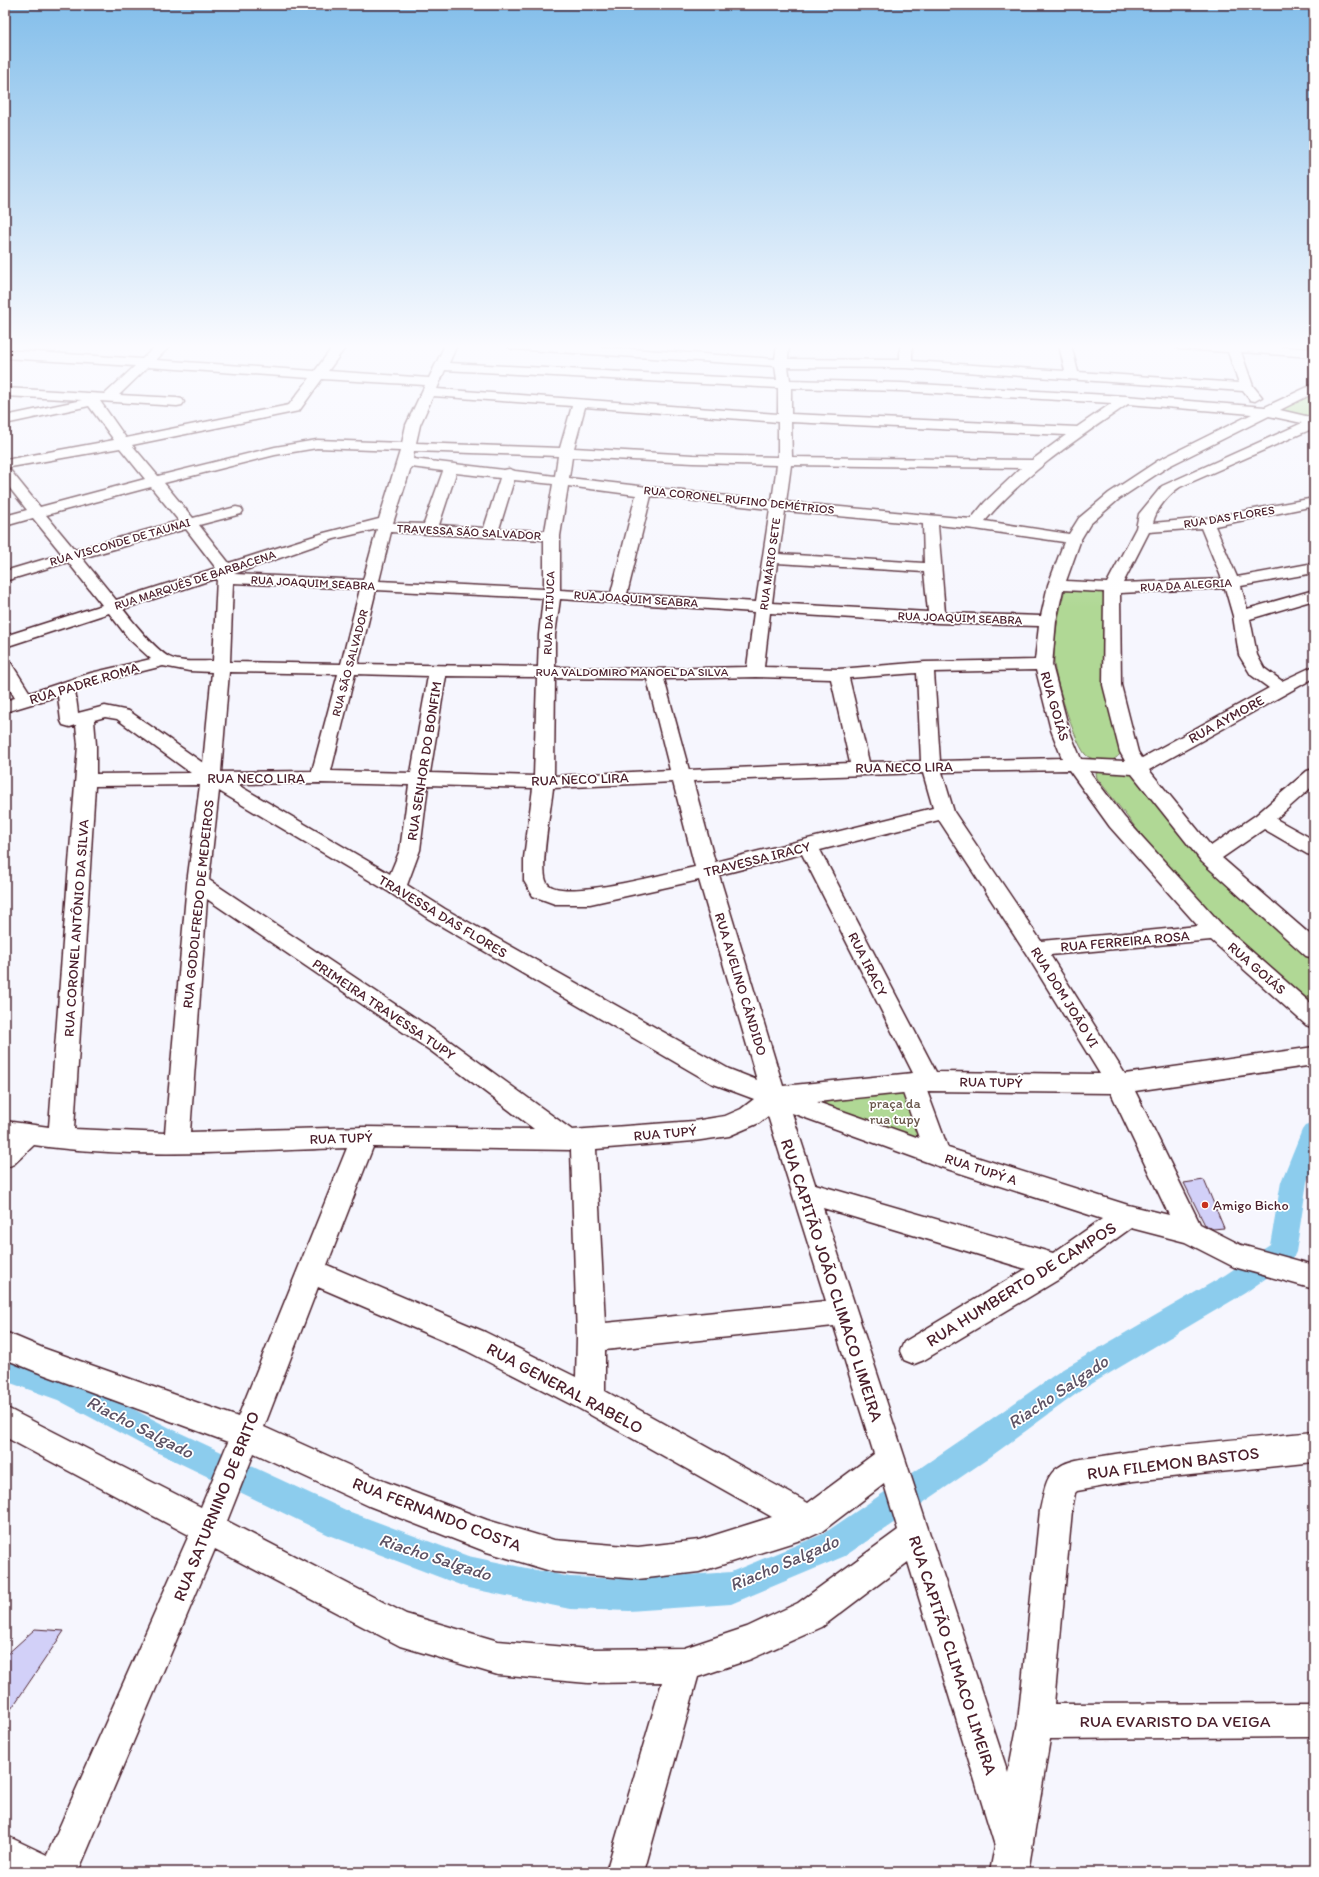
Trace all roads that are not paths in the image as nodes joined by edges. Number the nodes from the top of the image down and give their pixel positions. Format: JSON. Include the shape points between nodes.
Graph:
{"nodes":[{"id":1,"x":115,"y":433,"type":"edge"},
{"id":2,"x":174,"y":433,"type":"edge"},
{"id":3,"x":411,"y":433,"type":"edge"},
{"id":4,"x":572,"y":433,"type":"edge"},
{"id":5,"x":784,"y":433,"type":"edge"},
{"id":6,"x":1077,"y":433,"type":"edge"},
{"id":7,"x":1223,"y":433,"type":"edge"},
{"id":8,"x":1292,"y":433,"type":"edge"},
{"id":9,"x":123,"y":443,"type":"junction"},
{"id":10,"x":566,"y":452,"type":"junction"},
{"id":11,"x":406,"y":455,"type":"junction"},
{"id":12,"x":785,"y":461,"type":"junction"},
{"id":13,"x":5,"y":464,"type":"edge"},
{"id":14,"x":1034,"y":464,"type":"junction"},
{"id":15,"x":451,"y":467,"type":"junction"},
{"id":16,"x":5,"y":473,"type":"edge"},
{"id":17,"x":509,"y":473,"type":"junction"},
{"id":18,"x":562,"y":480,"type":"junction"},
{"id":19,"x":154,"y":481,"type":"junction"},
{"id":20,"x":645,"y":490,"type":"junction"},
{"id":21,"x":1314,"y":502,"type":"edge"},
{"id":22,"x":778,"y":504,"type":"junction"},
{"id":23,"x":236,"y":511,"type":"dead end"},
{"id":24,"x":37,"y":512,"type":"junction"},
{"id":25,"x":930,"y":520,"type":"junction"},
{"id":26,"x":5,"y":521,"type":"edge"},
{"id":27,"x":189,"y":523,"type":"junction"},
{"id":28,"x":1206,"y":523,"type":"junction"},
{"id":29,"x":975,"y":524,"type":"junction"},
{"id":30,"x":386,"y":525,"type":"junction"},
{"id":31,"x":1144,"y":528,"type":"junction"},
{"id":32,"x":430,"y":530,"type":"junction"},
{"id":33,"x":490,"y":532,"type":"junction"},
{"id":34,"x":552,"y":536,"type":"junction"},
{"id":35,"x":1073,"y":539,"type":"junction"},
{"id":36,"x":71,"y":556,"type":"junction"},
{"id":37,"x":770,"y":558,"type":"junction"},
{"id":38,"x":932,"y":568,"type":"junction"},
{"id":39,"x":1314,"y":568,"type":"edge"},
{"id":40,"x":225,"y":574,"type":"junction"},
{"id":41,"x":5,"y":576,"type":"edge"},
{"id":42,"x":1232,"y":583,"type":"junction"},
{"id":43,"x":1056,"y":585,"type":"junction"},
{"id":44,"x":370,"y":587,"type":"junction"},
{"id":45,"x":1112,"y":588,"type":"junction"},
{"id":46,"x":552,"y":594,"type":"junction"},
{"id":47,"x":1314,"y":595,"type":"edge"},
{"id":48,"x":618,"y":598,"type":"junction"},
{"id":49,"x":113,"y":608,"type":"junction"},
{"id":50,"x":764,"y":608,"type":"junction"},
{"id":51,"x":1241,"y":616,"type":"junction"},
{"id":52,"x":937,"y":618,"type":"junction"},
{"id":53,"x":1048,"y":621,"type":"junction"},
{"id":54,"x":5,"y":642,"type":"edge"},
{"id":55,"x":163,"y":661,"type":"junction"},
{"id":56,"x":1043,"y":665,"type":"junction"},
{"id":57,"x":5,"y":667,"type":"edge"},
{"id":58,"x":220,"y":667,"type":"junction"},
{"id":59,"x":925,"y":667,"type":"junction"},
{"id":60,"x":348,"y":670,"type":"junction"},
{"id":61,"x":438,"y":671,"type":"junction"},
{"id":62,"x":1314,"y":671,"type":"edge"},
{"id":63,"x":755,"y":672,"type":"junction"},
{"id":64,"x":548,"y":673,"type":"junction"},
{"id":65,"x":654,"y":674,"type":"junction"},
{"id":66,"x":839,"y":674,"type":"junction"},
{"id":67,"x":66,"y":687,"type":"junction"},
{"id":68,"x":1280,"y":688,"type":"junction"},
{"id":69,"x":26,"y":700,"type":"junction"},
{"id":70,"x":5,"y":708,"type":"edge"},
{"id":71,"x":77,"y":719,"type":"junction"},
{"id":72,"x":1074,"y":764,"type":"junction"},
{"id":73,"x":931,"y":767,"type":"junction"},
{"id":74,"x":861,"y":768,"type":"junction"},
{"id":75,"x":1138,"y":768,"type":"junction"},
{"id":76,"x":1314,"y":775,"type":"edge"},
{"id":77,"x":681,"y":776,"type":"junction"},
{"id":78,"x":320,"y":777,"type":"junction"},
{"id":79,"x":211,"y":778,"type":"junction"},
{"id":80,"x":86,"y":780,"type":"junction"},
{"id":81,"x":419,"y":780,"type":"junction"},
{"id":82,"x":544,"y":782,"type":"junction"},
{"id":83,"x":944,"y":812,"type":"junction"},
{"id":84,"x":1263,"y":820,"type":"junction"},
{"id":85,"x":808,"y":846,"type":"junction"},
{"id":86,"x":1314,"y":849,"type":"edge"},
{"id":87,"x":1209,"y":857,"type":"junction"},
{"id":88,"x":707,"y":871,"type":"junction"},
{"id":89,"x":198,"y":883,"type":"junction"},
{"id":90,"x":396,"y":887,"type":"junction"},
{"id":91,"x":570,"y":898,"type":"joint"},
{"id":92,"x":1216,"y":932,"type":"junction"},
{"id":93,"x":1035,"y":949,"type":"junction"},
{"id":94,"x":1314,"y":950,"type":"edge"},
{"id":95,"x":1314,"y":1019,"type":"edge"},
{"id":96,"x":1314,"y":1056,"type":"edge"},
{"id":97,"x":920,"y":1082,"type":"junction"},
{"id":98,"x":1119,"y":1084,"type":"junction"},
{"id":99,"x":774,"y":1097,"type":"junction"},
{"id":100,"x":17,"y":1133,"type":"edge"},
{"id":101,"x":364,"y":1137,"type":"junction"},
{"id":102,"x":61,"y":1139,"type":"junction"},
{"id":103,"x":575,"y":1140,"type":"junction"},
{"id":104,"x":176,"y":1143,"type":"junction"},
{"id":105,"x":938,"y":1155,"type":"junction"},
{"id":106,"x":5,"y":1158,"type":"edge"},
{"id":107,"x":803,"y":1191,"type":"junction"},
{"id":108,"x":1128,"y":1216,"type":"junction"},
{"id":109,"x":1191,"y":1232,"type":"junction"},
{"id":110,"x":1056,"y":1266,"type":"junction"},
{"id":111,"x":311,"y":1271,"type":"junction"},
{"id":112,"x":1303,"y":1274,"type":"edge"},
{"id":113,"x":843,"y":1312,"type":"junction"},
{"id":114,"x":591,"y":1338,"type":"junction"},
{"id":115,"x":5,"y":1345,"type":"edge"},
{"id":116,"x":914,"y":1351,"type":"dead end"},
{"id":117,"x":590,"y":1399,"type":"junction"},
{"id":118,"x":5,"y":1421,"type":"edge"},
{"id":119,"x":245,"y":1436,"type":"junction"},
{"id":120,"x":1314,"y":1447,"type":"edge"},
{"id":121,"x":891,"y":1461,"type":"junction"},
{"id":122,"x":810,"y":1521,"type":"junction"},
{"id":123,"x":210,"y":1525,"type":"junction"},
{"id":124,"x":913,"y":1529,"type":"junction"},
{"id":125,"x":684,"y":1665,"type":"junction"},
{"id":126,"x":1314,"y":1720,"type":"edge"},
{"id":127,"x":1035,"y":1722,"type":"junction"},
{"id":128,"x":5,"y":1854,"type":"edge"},
{"id":129,"x":1011,"y":1860,"type":"edge"},
{"id":130,"x":41,"y":1872,"type":"edge"},
{"id":131,"x":59,"y":1872,"type":"edge"},
{"id":132,"x":625,"y":1872,"type":"edge"}],
"edges":[{"from":1,"to":9,"type":"street"},
{"from":2,"to":9,"type":"street"},
{"from":3,"to":11,"type":"street","name":"RUA SÃO SALVADOR"},
{"from":4,"to":10,"type":"street","name":"RUA DA TIJUCA"},
{"from":5,"to":12,"type":"street","name":"RUA MÁRIO SETE"},
{"from":6,"to":14,"type":"street"},
{"from":7,"to":35,"type":"street","name":"RUA GOIÁS","via":[[1164,463],[1114,496],[1084,521]]},
{"from":8,"to":31,"type":"street","via":[[1171,486],[1147,514]]},
{"from":9,"to":13,"type":"street"},
{"from":9,"to":19,"type":"street"},
{"from":10,"to":11,"type":"street"},
{"from":10,"to":12,"type":"street"},
{"from":10,"to":18,"type":"street","name":"RUA DA TIJUCA"},
{"from":11,"to":15,"type":"street","name":"RUA CORONEL RUFINO DEMÉTRIOS"},
{"from":11,"to":19,"type":"street","via":[[325,444],[298,446]]},
{"from":11,"to":30,"type":"street","name":"RUA SÃO SALVADOR"},
{"from":12,"to":14,"type":"street"},
{"from":12,"to":22,"type":"street","name":"RUA MÁRIO SETE"},
{"from":14,"to":29,"type":"street","via":[[991,502]]},
{"from":15,"to":17,"type":"street","name":"RUA CORONEL RUFINO DEMÉTRIOS"},
{"from":15,"to":32,"type":"street"},
{"from":16,"to":24,"type":"street"},
{"from":17,"to":18,"type":"street","name":"RUA CORONEL RUFINO DEMÉTRIOS"},
{"from":17,"to":33,"type":"street"},
{"from":18,"to":20,"type":"street","name":"RUA CORONEL RUFINO DEMÉTRIOS"},
{"from":18,"to":34,"type":"street","name":"RUA DA TIJUCA"},
{"from":19,"to":24,"type":"street"},
{"from":19,"to":27,"type":"street"},
{"from":20,"to":22,"type":"street","name":"RUA CORONEL RUFINO DEMÉTRIOS"},
{"from":20,"to":48,"type":"street"},
{"from":21,"to":28,"type":"street","name":"RUA DAS FLORES"},
{"from":22,"to":25,"type":"street","name":"RUA CORONEL RUFINO DEMÉTRIOS"},
{"from":22,"to":37,"type":"street","name":"RUA MÁRIO SETE"},
{"from":23,"to":27,"type":"street","name":"RUA VISCONDE DE TAUNAI"},
{"from":24,"to":26,"type":"street"},
{"from":24,"to":36,"type":"street"},
{"from":25,"to":29,"type":"street","name":"RUA CORONEL RUFINO DEMÉTRIOS"},
{"from":25,"to":38,"type":"street"},
{"from":27,"to":36,"type":"street","name":"RUA VISCONDE DE TAUNAI"},
{"from":27,"to":40,"type":"street"},
{"from":28,"to":31,"type":"street","name":"RUA DAS FLORES"},
{"from":28,"to":42,"type":"street"},
{"from":29,"to":35,"type":"street","name":"RUA CORONEL RUFINO DEMÉTRIOS"},
{"from":30,"to":32,"type":"street","name":"TRAVESSA SÃO SALVADOR"},
{"from":30,"to":40,"type":"street","name":"RUA MARQUÊS DE BARBACENA","via":[[329,536]]},
{"from":30,"to":44,"type":"street","name":"RUA SÃO SALVADOR"},
{"from":31,"to":45,"type":"street"},
{"from":32,"to":33,"type":"street","name":"TRAVESSA SÃO SALVADOR"},
{"from":33,"to":34,"type":"street","name":"TRAVESSA SÃO SALVADOR"},
{"from":34,"to":46,"type":"street","name":"RUA DA TIJUCA"},
{"from":35,"to":43,"type":"street","name":"RUA GOIÁS"},
{"from":36,"to":41,"type":"street","name":"RUA VISCONDE DE TAUNAI"},
{"from":36,"to":49,"type":"street"},
{"from":37,"to":38,"type":"street"},
{"from":37,"to":50,"type":"street","name":"RUA MÁRIO SETE"},
{"from":38,"to":52,"type":"street"},
{"from":39,"to":42,"type":"street","name":"RUA DA ALEGRIA"},
{"from":40,"to":44,"type":"street","name":"RUA JOAQUIM SEABRA"},
{"from":40,"to":49,"type":"street","name":"RUA MARQUÊS DE BARBACENA"},
{"from":40,"to":58,"type":"street","name":"RUA GODOLFREDO DE MEDEIROS"},
{"from":42,"to":45,"type":"street","name":"RUA DA ALEGRIA"},
{"from":42,"to":51,"type":"street"},
{"from":43,"to":45,"type":"street","name":"RUA DA ALEGRIA"},
{"from":43,"to":53,"type":"street","name":"RUA GOIÁS"},
{"from":44,"to":46,"type":"street","name":"RUA JOAQUIM SEABRA"},
{"from":44,"to":60,"type":"street","name":"RUA SÃO SALVADOR"},
{"from":45,"to":75,"type":"street","via":[[1112,685],[1129,752]]},
{"from":46,"to":48,"type":"street","name":"RUA JOAQUIM SEABRA"},
{"from":46,"to":64,"type":"street","name":"RUA DA TIJUCA","via":[[547,635]]},
{"from":47,"to":51,"type":"street"},
{"from":48,"to":50,"type":"street","name":"RUA JOAQUIM SEABRA"},
{"from":49,"to":54,"type":"street","name":"RUA MARQUÊS DE BARBACENA"},
{"from":49,"to":55,"type":"street"},
{"from":50,"to":52,"type":"street","name":"RUA JOAQUIM SEABRA"},
{"from":50,"to":63,"type":"street","name":"RUA MÁRIO SETE"},
{"from":51,"to":68,"type":"street","via":[[1248,655],[1257,671]]},
{"from":52,"to":53,"type":"street","name":"RUA JOAQUIM SEABRA"},
{"from":53,"to":56,"type":"street","name":"RUA GOIÁS"},
{"from":55,"to":58,"type":"street","name":"RUA VALDOMIRO MANOEL DA SILVA","via":[[189,666]]},
{"from":55,"to":67,"type":"street","name":"RUA PADRE ROMA"},
{"from":56,"to":59,"type":"street","name":"RUA VALDOMIRO MANOEL DA SILVA"},
{"from":56,"to":72,"type":"street","name":"RUA GOIÁS","via":[[1060,730]]},
{"from":57,"to":69,"type":"street"},
{"from":58,"to":60,"type":"street","name":"RUA VALDOMIRO MANOEL DA SILVA"},
{"from":58,"to":79,"type":"street","name":"RUA GODOLFREDO DE MEDEIROS"},
{"from":59,"to":66,"type":"street","name":"RUA VALDOMIRO MANOEL DA SILVA"},
{"from":59,"to":73,"type":"street","name":"RUA DOM JOÃO VI"},
{"from":60,"to":61,"type":"street","name":"RUA VALDOMIRO MANOEL DA SILVA"},
{"from":60,"to":78,"type":"street","name":"RUA SÃO SALVADOR"},
{"from":61,"to":64,"type":"street","name":"RUA VALDOMIRO MANOEL DA SILVA"},
{"from":61,"to":81,"type":"street","name":"RUA SENHOR DO BONFIM"},
{"from":62,"to":68,"type":"street","name":"RUA AYMORE"},
{"from":63,"to":65,"type":"street","name":"RUA VALDOMIRO MANOEL DA SILVA"},
{"from":63,"to":66,"type":"street","name":"RUA VALDOMIRO MANOEL DA SILVA"},
{"from":64,"to":65,"type":"street","name":"RUA VALDOMIRO MANOEL DA SILVA"},
{"from":64,"to":82,"type":"street","name":"RUA DA TIJUCA"},
{"from":65,"to":77,"type":"street","name":"RUA AVELINO CÂNDIDO"},
{"from":66,"to":74,"type":"street"},
{"from":67,"to":69,"type":"street","name":"RUA PADRE ROMA"},
{"from":67,"to":71,"type":"street","name":"RUA CORONEL ANTÔNIO DA SILVA"},
{"from":68,"to":75,"type":"street","name":"RUA AYMORE"},
{"from":69,"to":70,"type":"street","name":"RUA PADRE ROMA"},
{"from":71,"to":79,"type":"street","name":"TRAVESSA DAS FLORES","via":[[105,711],[123,715]]},
{"from":71,"to":80,"type":"street","name":"RUA CORONEL ANTÔNIO DA SILVA","via":[[87,745]]},
{"from":72,"to":73,"type":"street","name":"RUA NECO LIRA"},
{"from":72,"to":75,"type":"street","name":"RUA NECO LIRA"},
{"from":72,"to":92,"type":"street","name":"RUA GOIÁS","via":[[1117,822]]},
{"from":73,"to":74,"type":"street","name":"RUA NECO LIRA"},
{"from":73,"to":83,"type":"street","name":"RUA DOM JOÃO VI"},
{"from":74,"to":77,"type":"street","name":"RUA NECO LIRA"},
{"from":75,"to":87,"type":"street"},
{"from":76,"to":84,"type":"street"},
{"from":77,"to":82,"type":"street","name":"RUA NECO LIRA"},
{"from":77,"to":88,"type":"street","name":"RUA AVELINO CÂNDIDO"},
{"from":78,"to":79,"type":"street","name":"RUA NECO LIRA"},
{"from":78,"to":81,"type":"street","name":"RUA NECO LIRA"},
{"from":79,"to":80,"type":"street","name":"RUA NECO LIRA"},
{"from":79,"to":89,"type":"street","name":"RUA GODOLFREDO DE MEDEIROS"},
{"from":79,"to":90,"type":"street","name":"TRAVESSA DAS FLORES"},
{"from":80,"to":102,"type":"street","name":"RUA CORONEL ANTÔNIO DA SILVA"},
{"from":81,"to":82,"type":"street","name":"RUA NECO LIRA"},
{"from":81,"to":90,"type":"street","name":"RUA SENHOR DO BONFIM","via":[[410,850]]},
{"from":82,"to":91,"type":"street","name":"RUA DA TIJUCA","via":[[534,858],[535,881],[541,891],[554,897]]},
{"from":83,"to":85,"type":"street","name":"TRAVESSA IRACY"},
{"from":83,"to":93,"type":"street","name":"RUA DOM JOÃO VI"},
{"from":84,"to":86,"type":"street"},
{"from":84,"to":87,"type":"street"},
{"from":85,"to":88,"type":"street","name":"TRAVESSA IRACY"},
{"from":85,"to":97,"type":"street","name":"RUA IRACY"},
{"from":87,"to":94,"type":"street"},
{"from":88,"to":91,"type":"street","name":"TRAVESSA IRACY"},
{"from":88,"to":99,"type":"street","name":"RUA AVELINO CÂNDIDO"},
{"from":89,"to":103,"type":"street","name":"PRIMEIRA TRAVESSA TUPY"},
{"from":89,"to":104,"type":"street","name":"RUA GODOLFREDO DE MEDEIROS"},
{"from":90,"to":99,"type":"street","name":"TRAVESSA DAS FLORES","via":[[437,914],[720,1076]]},
{"from":92,"to":93,"type":"street","name":"RUA FERREIRA ROSA"},
{"from":92,"to":95,"type":"street","name":"RUA GOIÁS"},
{"from":93,"to":98,"type":"street","name":"RUA DOM JOÃO VI"},
{"from":96,"to":98,"type":"street","name":"RUA TUPÝ"},
{"from":97,"to":98,"type":"street","name":"RUA TUPÝ"},
{"from":97,"to":99,"type":"street","name":"RUA TUPÝ"},
{"from":97,"to":105,"type":"street","name":"RUA IRACY"},
{"from":98,"to":109,"type":"street","name":"RUA DOM JOÃO VI"},
{"from":99,"to":103,"type":"street","name":"RUA TUPÝ","via":[[750,1116],[729,1126]]},
{"from":99,"to":105,"type":"street","name":"RUA TUPÝ A"},
{"from":99,"to":107,"type":"street","name":"RUA CAPITÃO JOÃO CLIMACO LIMEIRA"},
{"from":100,"to":102,"type":"street","name":"RUA TUPÝ"},
{"from":100,"to":106,"type":"street"},
{"from":101,"to":103,"type":"street","name":"RUA TUPÝ"},
{"from":101,"to":104,"type":"street","name":"RUA TUPÝ"},
{"from":101,"to":111,"type":"street","name":"RUA SATURNINO DE BRITO"},
{"from":102,"to":104,"type":"street","name":"RUA TUPÝ"},
{"from":103,"to":114,"type":"street"},
{"from":105,"to":108,"type":"street","name":"RUA TUPÝ A"},
{"from":107,"to":110,"type":"street"},
{"from":107,"to":113,"type":"street","name":"RUA CAPITÃO JOÃO CLIMACO LIMEIRA"},
{"from":108,"to":109,"type":"street","name":"RUA TUPÝ A"},
{"from":108,"to":110,"type":"street","name":"RUA HUMBERTO DE CAMPOS"},
{"from":109,"to":112,"type":"street","name":"RUA TUPÝ A","via":[[1234,1255]]},
{"from":110,"to":116,"type":"street","name":"RUA HUMBERTO DE CAMPOS"},
{"from":111,"to":117,"type":"street","name":"RUA GENERAL RABELO","via":[[475,1341]]},
{"from":111,"to":119,"type":"street","name":"RUA SATURNINO DE BRITO"},
{"from":113,"to":114,"type":"street"},
{"from":113,"to":121,"type":"street","name":"RUA CAPITÃO JOÃO CLIMACO LIMEIRA"},
{"from":114,"to":117,"type":"street"},
{"from":115,"to":119,"type":"street","name":"RUA FERNANDO COSTA","via":[[36,1359]]},
{"from":117,"to":122,"type":"street","name":"RUA GENERAL RABELO"},
{"from":118,"to":123,"type":"street"},
{"from":119,"to":122,"type":"street","name":"RUA FERNANDO COSTA","via":[[426,1513],[487,1536],[554,1556],[638,1563],[699,1556]]},
{"from":119,"to":123,"type":"street","name":"RUA SATURNINO DE BRITO"},
{"from":120,"to":127,"type":"street","name":"RUA FILEMON BASTOS","via":[[1133,1466],[1070,1477],[1061,1485],[1056,1510]]},
{"from":121,"to":122,"type":"street","name":"RUA FERNANDO COSTA"},
{"from":121,"to":124,"type":"street","name":"RUA CAPITÃO CLIMACO LIMEIRA"},
{"from":123,"to":125,"type":"street","via":[[400,1629],[498,1658],[588,1666]]},
{"from":123,"to":131,"type":"street","name":"RUA SATURNINO DE BRITO"},
{"from":124,"to":125,"type":"street","via":[[810,1615],[751,1642]]},
{"from":124,"to":129,"type":"street","name":"RUA CAPITÃO CLIMACO LIMEIRA"},
{"from":125,"to":132,"type":"street"},
{"from":126,"to":127,"type":"street","name":"RUA EVARISTO DA VEIGA"},
{"from":127,"to":129,"type":"street","name":"RUA FILEMON BASTOS"},
{"from":128,"to":130,"type":"street"}]}
